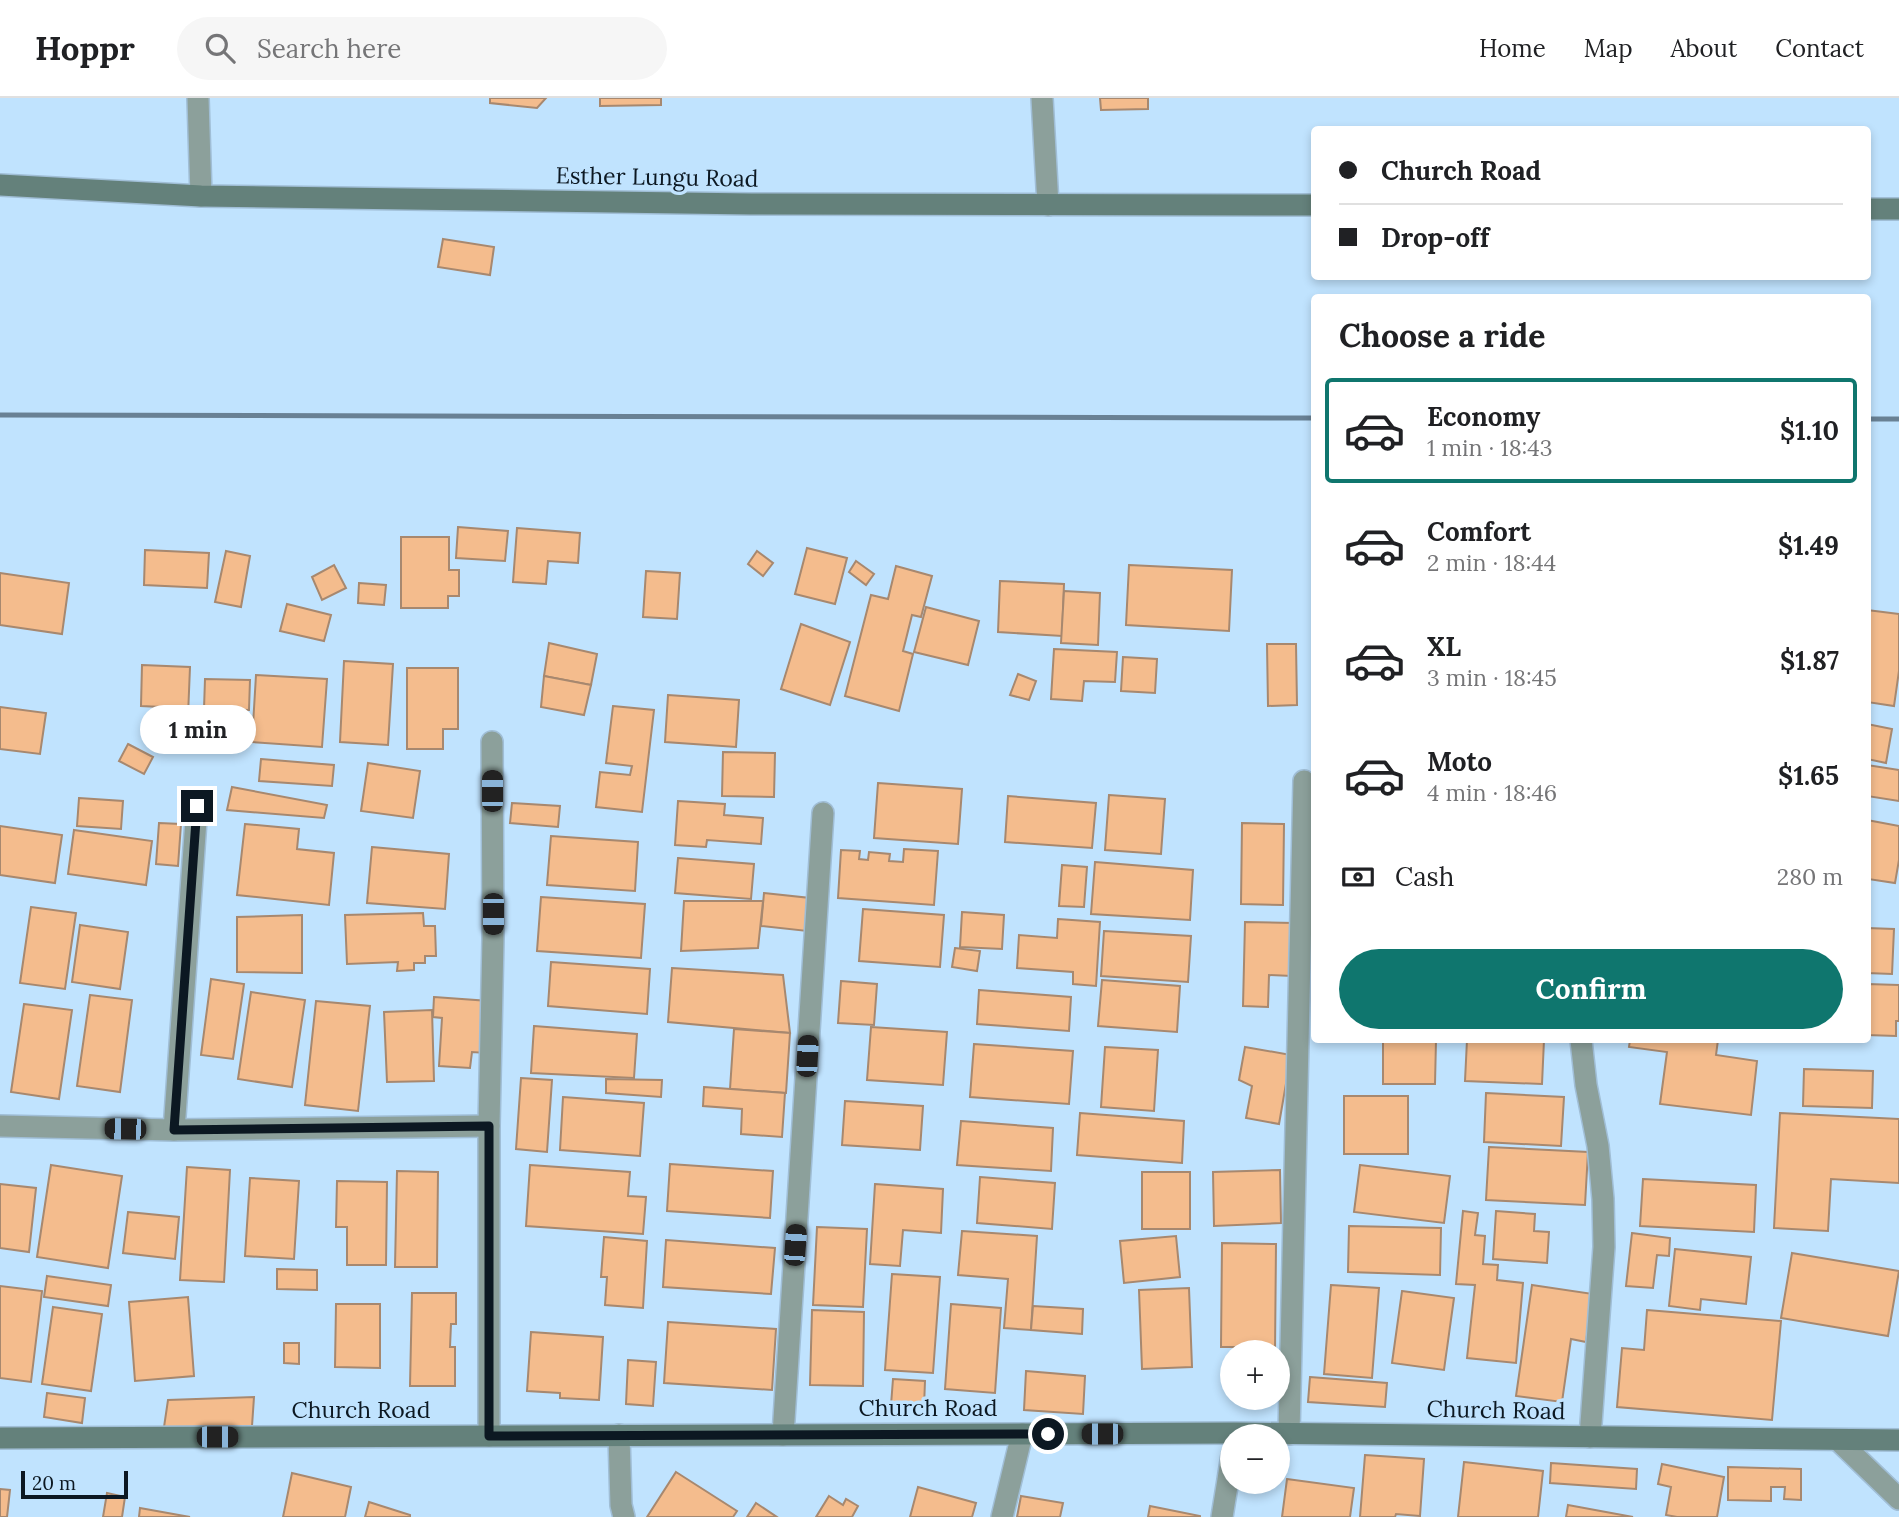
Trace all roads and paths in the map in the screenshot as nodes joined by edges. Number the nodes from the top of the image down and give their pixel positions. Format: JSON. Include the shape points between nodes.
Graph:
{"nodes":[{"id":1,"x":198,"y":98,"type":"edge"},
{"id":2,"x":1042,"y":98,"type":"edge"},
{"id":3,"x":0,"y":185,"type":"edge"},
{"id":4,"x":201,"y":196,"type":"junction"},
{"id":5,"x":1048,"y":205,"type":"junction"},
{"id":6,"x":1311,"y":205,"type":"edge"},
{"id":7,"x":1871,"y":209,"type":"edge"},
{"id":8,"x":1899,"y":209,"type":"edge"},
{"id":9,"x":492,"y":742,"type":"dead end"},
{"id":10,"x":1304,"y":781,"type":"dead end"},
{"id":11,"x":197,"y":806,"type":"dead end"},
{"id":12,"x":823,"y":813,"type":"dead end"},
{"id":13,"x":1581,"y":1043,"type":"edge"},
{"id":14,"x":0,"y":1126,"type":"edge"},
{"id":15,"x":489,"y":1126,"type":"junction"},
{"id":16,"x":174,"y":1130,"type":"junction"},
{"id":17,"x":1289,"y":1424,"type":"edge"},
{"id":18,"x":1022,"y":1434,"type":"junction"},
{"id":19,"x":1290,"y":1434,"type":"edge"},
{"id":20,"x":619,"y":1435,"type":"junction"},
{"id":21,"x":783,"y":1435,"type":"junction"},
{"id":22,"x":1220,"y":1435,"type":"edge"},
{"id":23,"x":489,"y":1436,"type":"junction"},
{"id":24,"x":1590,"y":1437,"type":"junction"},
{"id":25,"x":0,"y":1438,"type":"edge"},
{"id":26,"x":1838,"y":1440,"type":"junction"},
{"id":27,"x":1899,"y":1440,"type":"edge"},
{"id":28,"x":1226,"y":1494,"type":"edge"},
{"id":29,"x":1899,"y":1499,"type":"edge"},
{"id":30,"x":624,"y":1517,"type":"edge"},
{"id":31,"x":1002,"y":1517,"type":"edge"},
{"id":32,"x":1222,"y":1517,"type":"edge"}],
"edges":[{"from":1,"to":4,"type":"street"},
{"from":2,"to":5,"type":"street"},
{"from":3,"to":4,"type":"street","name":"Esther Lungu Road"},
{"from":4,"to":5,"type":"street","name":"Esther Lungu Road"},
{"from":5,"to":6,"type":"street","name":"Esther Lungu Road"},
{"from":7,"to":8,"type":"street"},
{"from":9,"to":15,"type":"street"},
{"from":10,"to":17,"type":"street"},
{"from":11,"to":16,"type":"street"},
{"from":12,"to":21,"type":"street"},
{"from":13,"to":24,"type":"street","via":[[1603,1199],[1604,1247]]},
{"from":14,"to":16,"type":"street"},
{"from":15,"to":16,"type":"street"},
{"from":15,"to":23,"type":"street"},
{"from":18,"to":21,"type":"street","name":"Church Road"},
{"from":18,"to":22,"type":"street","name":"Church Road"},
{"from":18,"to":31,"type":"street"},
{"from":19,"to":24,"type":"street","name":"Church Road"},
{"from":20,"to":21,"type":"street","name":"Church Road"},
{"from":20,"to":23,"type":"street","name":"Church Road"},
{"from":20,"to":30,"type":"street"},
{"from":23,"to":25,"type":"street","name":"Church Road"},
{"from":24,"to":26,"type":"street","name":"Church Road"},
{"from":26,"to":27,"type":"street","name":"Church Road"},
{"from":26,"to":29,"type":"street"},
{"from":28,"to":32,"type":"street"}]}
